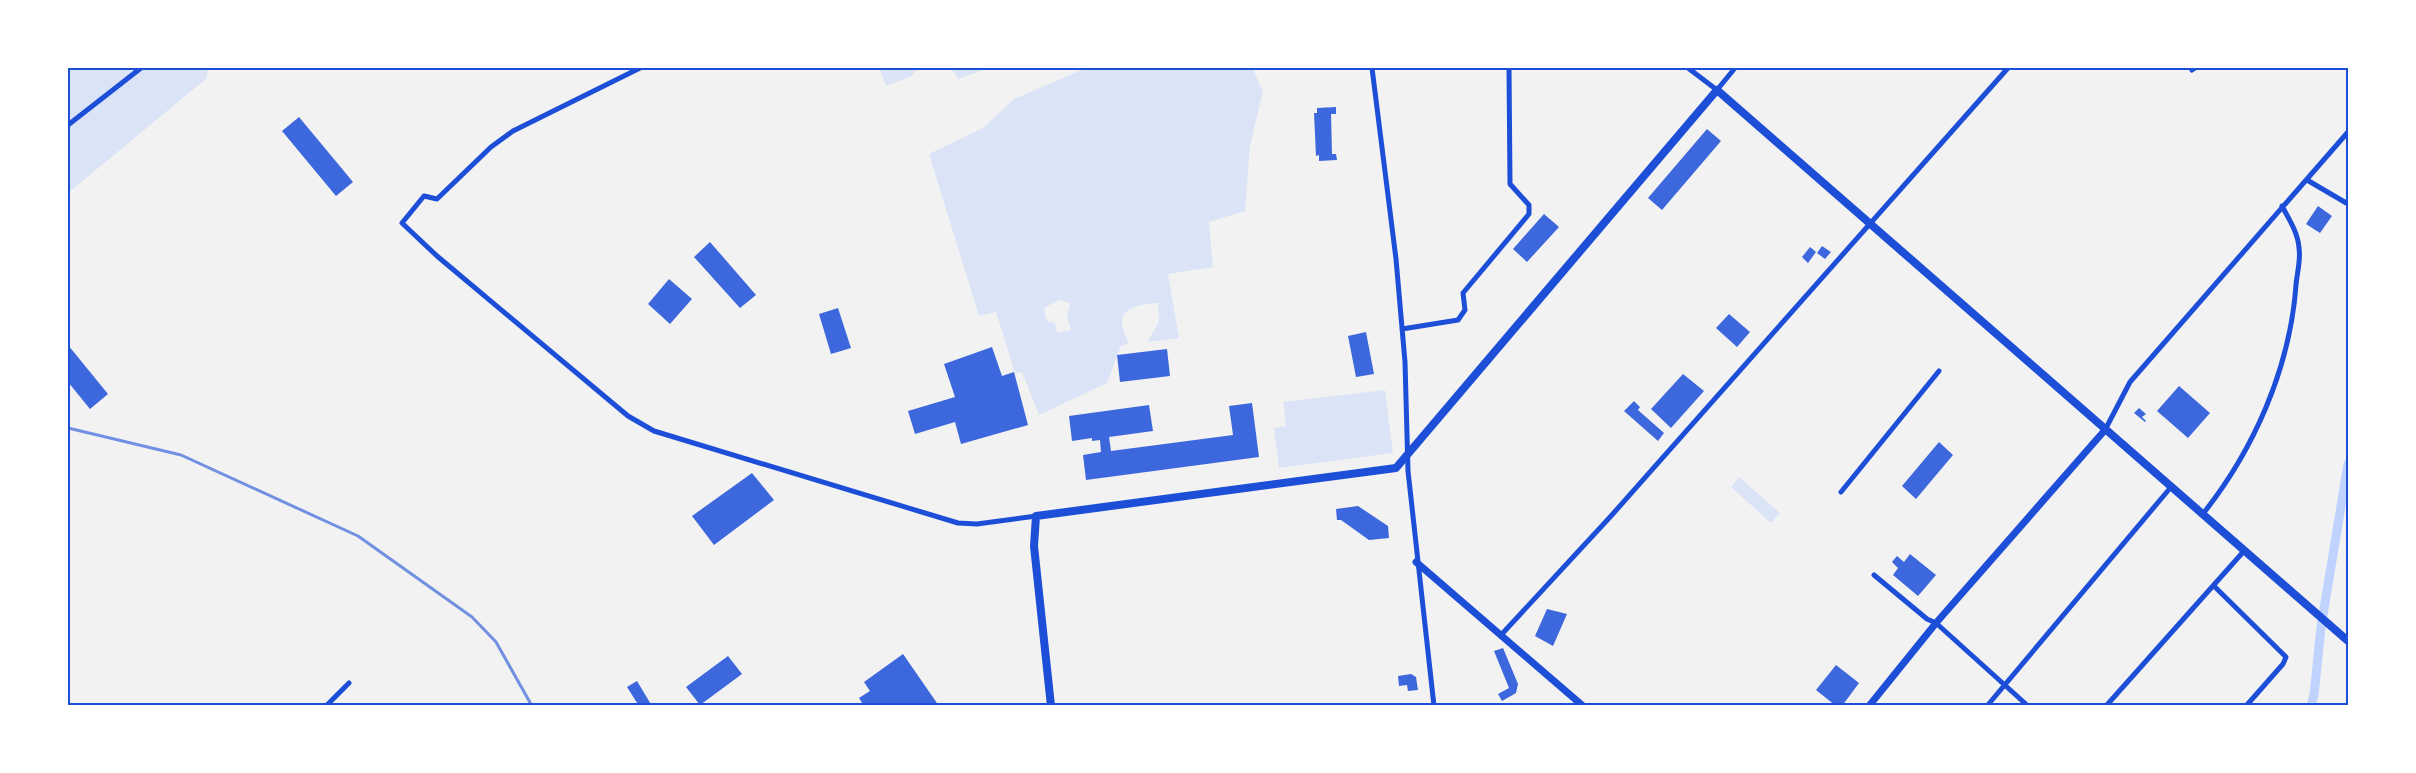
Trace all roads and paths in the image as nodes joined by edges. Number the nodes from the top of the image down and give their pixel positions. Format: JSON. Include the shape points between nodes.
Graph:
{"nodes":[{"id":1,"x":141,"y":68,"type":"edge"},
{"id":2,"x":639,"y":68,"type":"edge"},
{"id":3,"x":1372,"y":68,"type":"edge"},
{"id":4,"x":1509,"y":68,"type":"edge"},
{"id":5,"x":1688,"y":68,"type":"edge"},
{"id":6,"x":1736,"y":68,"type":"edge"},
{"id":7,"x":2008,"y":68,"type":"edge"},
{"id":8,"x":1717,"y":90,"type":"junction"},
{"id":9,"x":68,"y":125,"type":"edge"},
{"id":10,"x":2349,"y":132,"type":"edge"},
{"id":11,"x":2307,"y":180,"type":"junction"},
{"id":12,"x":2349,"y":204,"type":"edge"},
{"id":13,"x":2282,"y":206,"type":"junction"},
{"id":14,"x":1871,"y":223,"type":"junction"},
{"id":15,"x":1402,"y":329,"type":"junction"},
{"id":16,"x":1939,"y":371,"type":"dead end"},
{"id":17,"x":2104,"y":430,"type":"junction"},
{"id":18,"x":1409,"y":455,"type":"junction"},
{"id":19,"x":2171,"y":487,"type":"junction"},
{"id":20,"x":1841,"y":492,"type":"dead end"},
{"id":21,"x":2202,"y":515,"type":"junction"},
{"id":22,"x":1036,"y":516,"type":"junction"},
{"id":23,"x":2244,"y":551,"type":"junction"},
{"id":24,"x":1416,"y":562,"type":"junction"},
{"id":25,"x":1874,"y":575,"type":"dead end"},
{"id":26,"x":2214,"y":586,"type":"junction"},
{"id":27,"x":1936,"y":623,"type":"junction"},
{"id":28,"x":1501,"y":635,"type":"junction"},
{"id":29,"x":2349,"y":641,"type":"edge"},
{"id":30,"x":349,"y":683,"type":"dead end"},
{"id":31,"x":2006,"y":685,"type":"junction"},
{"id":32,"x":326,"y":705,"type":"edge"},
{"id":33,"x":1051,"y":705,"type":"edge"},
{"id":34,"x":1434,"y":705,"type":"edge"},
{"id":35,"x":1583,"y":705,"type":"edge"},
{"id":36,"x":1869,"y":705,"type":"edge"},
{"id":37,"x":1987,"y":705,"type":"edge"},
{"id":38,"x":2028,"y":705,"type":"edge"},
{"id":39,"x":2106,"y":705,"type":"edge"},
{"id":40,"x":2246,"y":705,"type":"edge"}],
"edges":[{"from":1,"to":9,"type":"street"},
{"from":2,"to":22,"type":"street","via":[[513,131],[437,199],[424,196],[402,223],[628,416],[654,431],[958,523]]},
{"from":3,"to":15,"type":"street"},
{"from":4,"to":15,"type":"street","via":[[1510,184],[1529,205],[1529,214],[1463,293],[1466,310],[1458,320]]},
{"from":5,"to":8,"type":"street"},
{"from":6,"to":8,"type":"street"},
{"from":7,"to":14,"type":"street"},
{"from":8,"to":14,"type":"main road"},
{"from":8,"to":18,"type":"main road"},
{"from":10,"to":11,"type":"street"},
{"from":11,"to":12,"type":"street"},
{"from":11,"to":13,"type":"street"},
{"from":13,"to":17,"type":"street","via":[[2130,382]]},
{"from":13,"to":21,"type":"street","via":[[2299,248],[2294,320],[2266,408],[2240,459]]},
{"from":14,"to":17,"type":"main road"},
{"from":14,"to":28,"type":"street"},
{"from":15,"to":18,"type":"street"},
{"from":16,"to":20,"type":"street"},
{"from":17,"to":19,"type":"main road"},
{"from":17,"to":27,"type":"street"},
{"from":18,"to":22,"type":"main road","via":[[1396,468]]},
{"from":18,"to":24,"type":"street"},
{"from":19,"to":21,"type":"main road"},
{"from":19,"to":31,"type":"street"},
{"from":21,"to":23,"type":"main road"},
{"from":22,"to":33,"type":"main road","via":[[1035,546]]},
{"from":23,"to":26,"type":"street"},
{"from":23,"to":29,"type":"main road"},
{"from":24,"to":28,"type":"street"},
{"from":24,"to":34,"type":"street"},
{"from":25,"to":27,"type":"street"},
{"from":26,"to":39,"type":"street"},
{"from":26,"to":40,"type":"street","via":[[2286,657]]},
{"from":27,"to":31,"type":"street"},
{"from":27,"to":36,"type":"street"},
{"from":28,"to":35,"type":"street"},
{"from":30,"to":32,"type":"street"},
{"from":31,"to":37,"type":"street"},
{"from":31,"to":38,"type":"street"}]}
